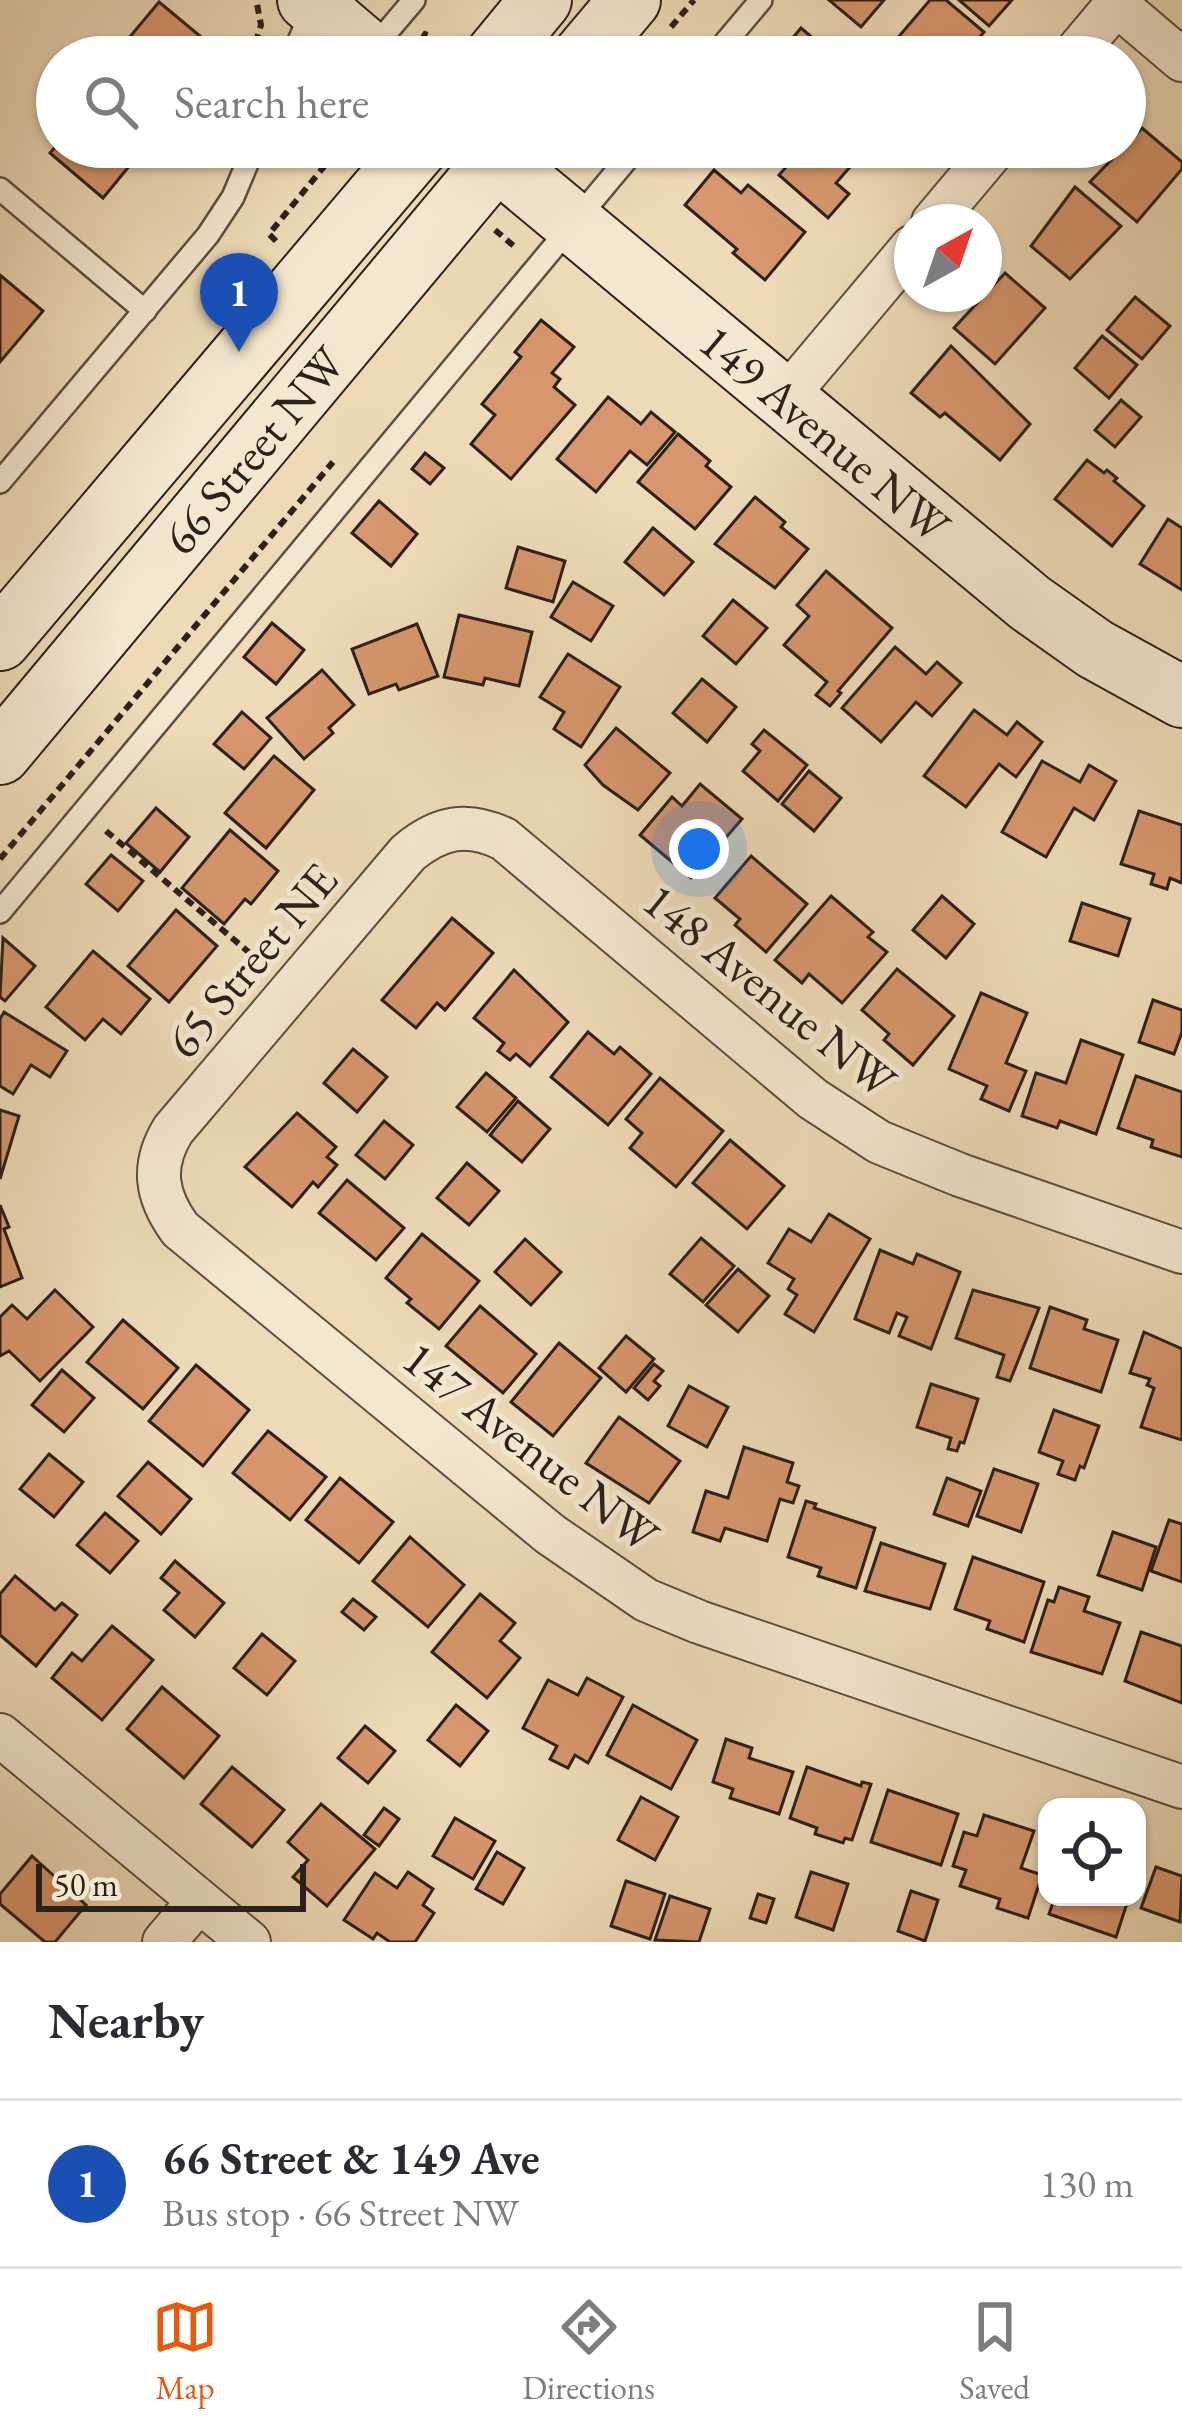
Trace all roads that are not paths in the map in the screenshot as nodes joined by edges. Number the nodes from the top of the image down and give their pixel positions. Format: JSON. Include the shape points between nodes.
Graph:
{"nodes":[{"id":1,"x":414,"y":0,"type":"edge"},
{"id":2,"x":542,"y":0,"type":"edge"},
{"id":3,"x":630,"y":0,"type":"edge"},
{"id":4,"x":761,"y":0,"type":"edge"},
{"id":5,"x":1118,"y":2,"type":"edge"},
{"id":6,"x":293,"y":16,"type":"edge"},
{"id":7,"x":354,"y":36,"type":"edge"},
{"id":8,"x":396,"y":36,"type":"edge"},
{"id":9,"x":512,"y":36,"type":"edge"},
{"id":10,"x":600,"y":36,"type":"edge"},
{"id":11,"x":731,"y":36,"type":"edge"},
{"id":12,"x":1090,"y":36,"type":"edge"},
{"id":13,"x":1182,"y":60,"type":"edge"},
{"id":14,"x":244,"y":168,"type":"edge"},
{"id":15,"x":400,"y":168,"type":"edge"},
{"id":16,"x":481,"y":168,"type":"edge"},
{"id":17,"x":514,"y":168,"type":"edge"},
{"id":18,"x":619,"y":168,"type":"edge"},
{"id":19,"x":978,"y":168,"type":"edge"},
{"id":20,"x":0,"y":189,"type":"edge"},
{"id":21,"x":948,"y":204,"type":"edge"},
{"id":22,"x":573,"y":222,"type":"junction"},
{"id":23,"x":894,"y":268,"type":"edge"},
{"id":24,"x":145,"y":310,"type":"junction"},
{"id":25,"x":785,"y":398,"type":"junction"},
{"id":26,"x":0,"y":482,"type":"edge"},
{"id":27,"x":0,"y":640,"type":"edge"},
{"id":28,"x":1182,"y":697,"type":"edge"},
{"id":29,"x":0,"y":754,"type":"edge"},
{"id":30,"x":450,"y":828,"type":"joint"},
{"id":31,"x":0,"y":912,"type":"edge"},
{"id":32,"x":157,"y":1180,"type":"joint"},
{"id":33,"x":1182,"y":1252,"type":"edge"},
{"id":34,"x":0,"y":1735,"type":"edge"},
{"id":35,"x":1182,"y":1787,"type":"edge"},
{"id":36,"x":199,"y":1900,"type":"junction"},
{"id":37,"x":164,"y":1942,"type":"edge"},
{"id":38,"x":249,"y":1942,"type":"edge"}],
"edges":[{"from":1,"to":8,"type":"lane"},
{"from":2,"to":9,"type":"main road"},
{"from":3,"to":10,"type":"main road"},
{"from":4,"to":11,"type":"lane"},
{"from":5,"to":12,"type":"street"},
{"from":5,"to":13,"type":"street"},
{"from":6,"to":7,"type":"main road"},
{"from":14,"to":24,"type":"lane","via":[[223,214]]},
{"from":15,"to":27,"type":"main road","name":"66 Street NW"},
{"from":16,"to":29,"type":"main road","name":"66 Street NW"},
{"from":17,"to":22,"type":"main road","name":"149 Avenue NW"},
{"from":18,"to":22,"type":"lane"},
{"from":19,"to":21,"type":"street"},
{"from":20,"to":24,"type":"lane"},
{"from":22,"to":25,"type":"main road","name":"149 Avenue NW"},
{"from":22,"to":31,"type":"lane"},
{"from":23,"to":25,"type":"street"},
{"from":24,"to":26,"type":"lane"},
{"from":25,"to":28,"type":"main road","name":"149 Avenue NW","via":[[1030,603]]},
{"from":30,"to":32,"type":"street","name":"65 Street NE","via":[[408,853],[173,1130]]},
{"from":30,"to":33,"type":"street","name":"148 Avenue NW","via":[[504,839],[813,1099],[879,1142]]},
{"from":32,"to":35,"type":"street","name":"147 Avenue NW","via":[[180,1229],[615,1582],[699,1622]]},
{"from":34,"to":36,"type":"street"},
{"from":36,"to":37,"type":"street"},
{"from":36,"to":38,"type":"street"}]}
